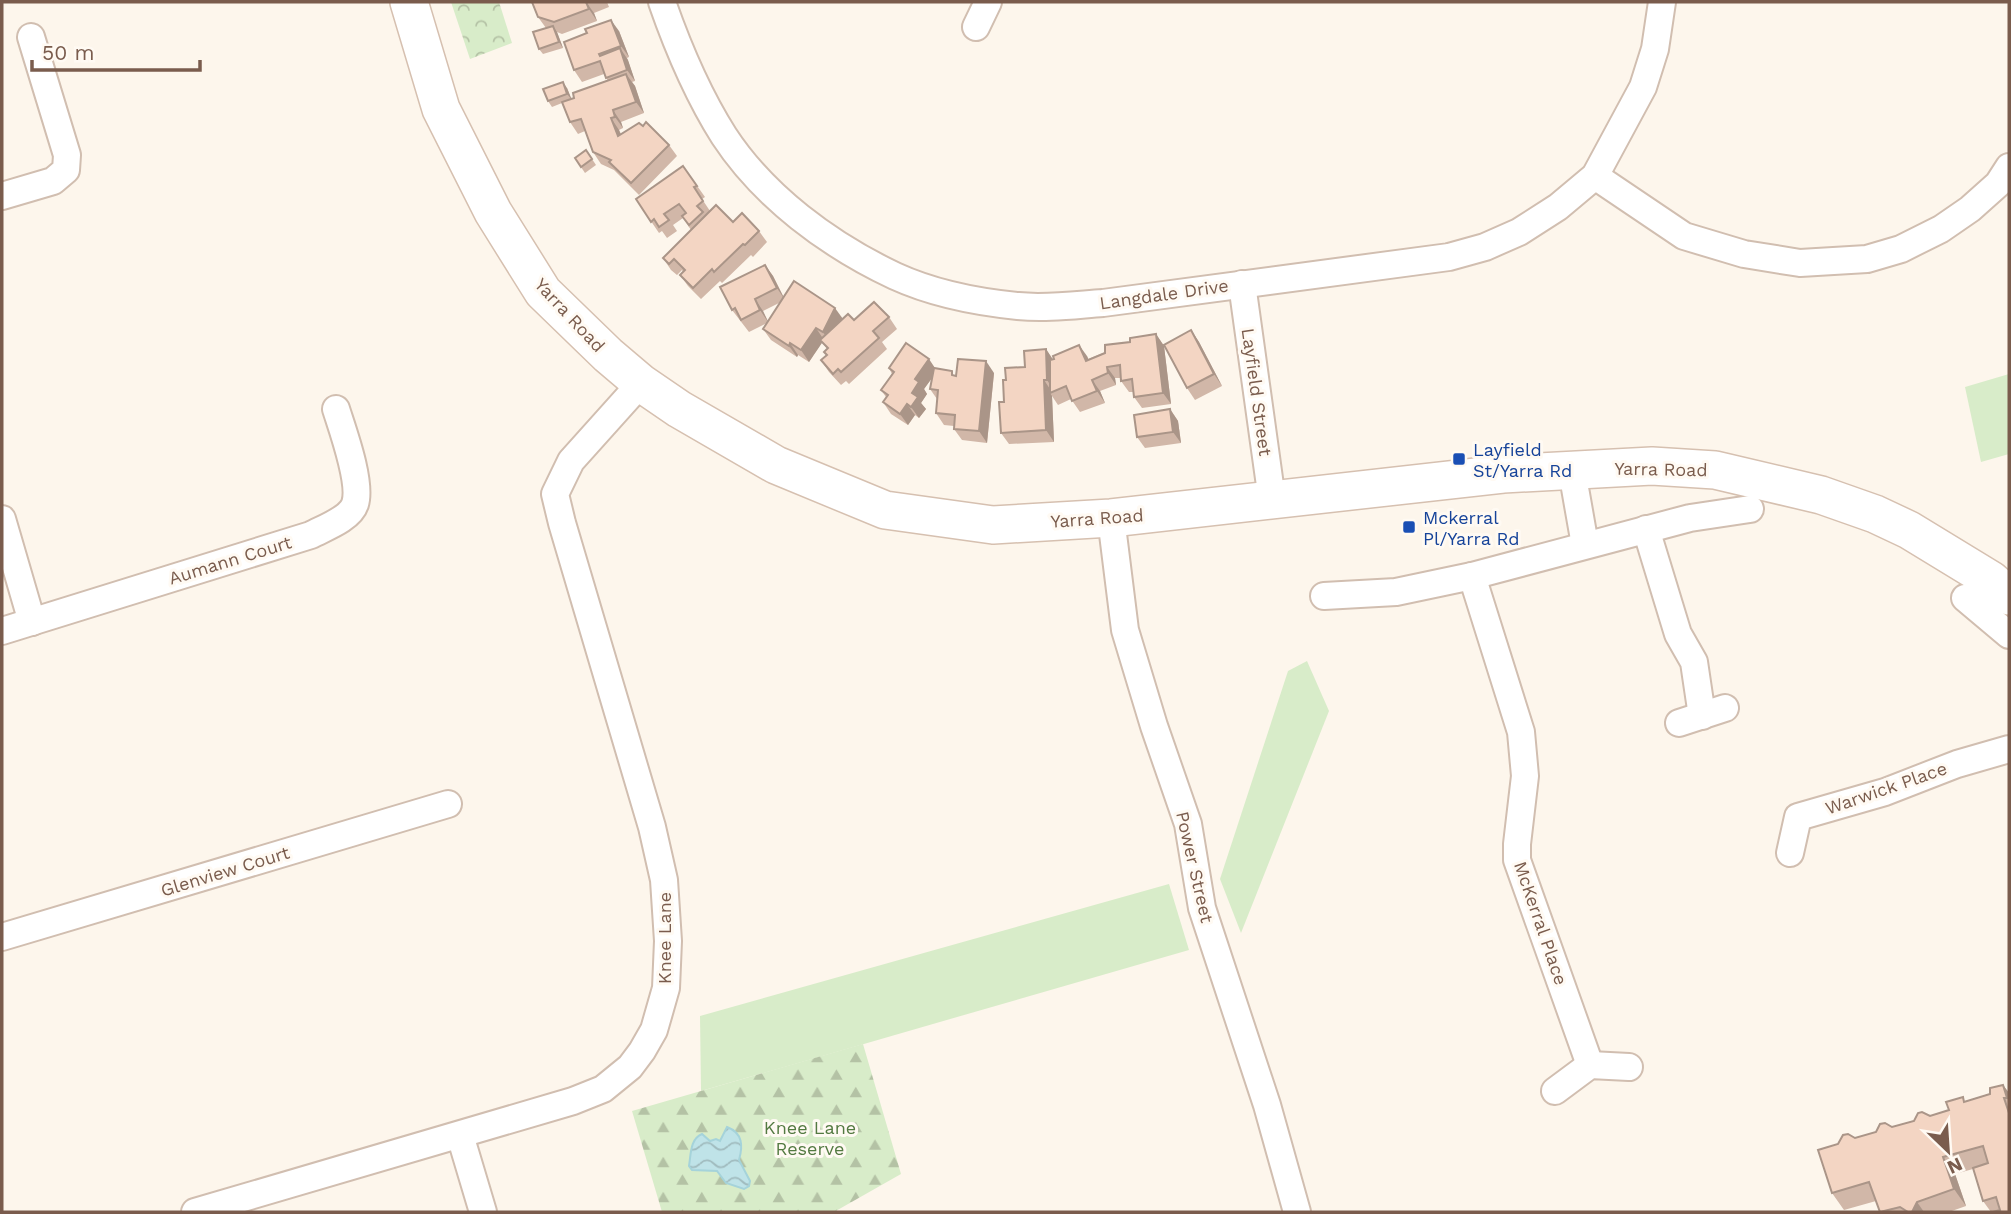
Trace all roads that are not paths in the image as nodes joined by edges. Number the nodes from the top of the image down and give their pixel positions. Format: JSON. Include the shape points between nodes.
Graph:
{"nodes":[{"id":1,"x":409,"y":2,"type":"edge"},
{"id":2,"x":662,"y":2,"type":"edge"},
{"id":3,"x":988,"y":2,"type":"edge"},
{"id":4,"x":1662,"y":2,"type":"edge"},
{"id":5,"x":976,"y":27,"type":"dead end"},
{"id":6,"x":31,"y":37,"type":"dead end"},
{"id":7,"x":2009,"y":167,"type":"edge"},
{"id":8,"x":1595,"y":176,"type":"junction"},
{"id":9,"x":2,"y":196,"type":"edge"},
{"id":10,"x":1242,"y":284,"type":"junction"},
{"id":11,"x":641,"y":383,"type":"junction"},
{"id":12,"x":336,"y":408,"type":"dead end"},
{"id":13,"x":1572,"y":471,"type":"junction"},
{"id":14,"x":1272,"y":500,"type":"junction"},
{"id":15,"x":1751,"y":509,"type":"dead end"},
{"id":16,"x":1111,"y":518,"type":"junction"},
{"id":17,"x":2,"y":519,"type":"edge"},
{"id":18,"x":1646,"y":530,"type":"junction"},
{"id":19,"x":1585,"y":545,"type":"junction"},
{"id":20,"x":1472,"y":576,"type":"junction"},
{"id":21,"x":1324,"y":596,"type":"dead end"},
{"id":22,"x":2009,"y":596,"type":"edge"},
{"id":23,"x":1965,"y":598,"type":"dead end"},
{"id":24,"x":32,"y":622,"type":"junction"},
{"id":25,"x":2,"y":631,"type":"edge"},
{"id":26,"x":2009,"y":635,"type":"edge"},
{"id":27,"x":1702,"y":716,"type":"dead end"},
{"id":28,"x":2009,"y":749,"type":"edge"},
{"id":29,"x":448,"y":804,"type":"dead end"},
{"id":30,"x":1790,"y":853,"type":"dead end"},
{"id":31,"x":2,"y":937,"type":"edge"},
{"id":32,"x":1590,"y":1065,"type":"junction"},
{"id":33,"x":1629,"y":1066,"type":"dead end"},
{"id":34,"x":1556,"y":1091,"type":"dead end"},
{"id":35,"x":460,"y":1135,"type":"junction"},
{"id":36,"x":195,"y":1212,"type":"edge"},
{"id":37,"x":483,"y":1212,"type":"edge"},
{"id":38,"x":1297,"y":1212,"type":"edge"}],
"edges":[{"from":1,"to":11,"type":"main road","name":"Yarra Road","via":[[441,109],[493,212],[543,292]]},
{"from":2,"to":10,"type":"street","name":"Langdale Drive","via":[[703,99],[725,137],[757,177],[797,215],[896,276],[944,293],[1019,306],[1056,307]]},
{"from":3,"to":5,"type":"street"},
{"from":4,"to":8,"type":"street","name":"Langdale Drive","via":[[1643,87]]},
{"from":6,"to":9,"type":"street","via":[[67,155],[66,170],[53,181]]},
{"from":7,"to":8,"type":"street","via":[[1970,209],[1901,249],[1867,259],[1800,263],[1744,254],[1684,236]]},
{"from":8,"to":10,"type":"street","name":"Langdale Drive","via":[[1519,232],[1485,247],[1449,257]]},
{"from":10,"to":14,"type":"street","name":"Layfield Street"},
{"from":11,"to":16,"type":"main road","name":"Yarra Road","via":[[776,465],[885,510],[993,525]]},
{"from":11,"to":35,"type":"street","name":"Knee Lane","via":[[571,461],[555,494],[664,880],[666,988],[654,1030],[642,1051],[603,1089]]},
{"from":12,"to":24,"type":"street","name":"Aumann Court","via":[[356,482],[355,506],[340,521]]},
{"from":13,"to":14,"type":"main road","name":"Yarra Road","via":[[1503,474]]},
{"from":13,"to":19,"type":"street"},
{"from":13,"to":22,"type":"main road","name":"Yarra Road","via":[[1652,466],[1715,470],[1821,495],[1909,530]]},
{"from":14,"to":16,"type":"main road","name":"Yarra Road"},
{"from":15,"to":18,"type":"street"},
{"from":16,"to":38,"type":"street","name":"Power Street","via":[[1125,630],[1188,824],[1202,908]]},
{"from":17,"to":24,"type":"street"},
{"from":18,"to":19,"type":"street"},
{"from":18,"to":27,"type":"street","via":[[1678,634],[1694,662]]},
{"from":19,"to":20,"type":"street"},
{"from":20,"to":21,"type":"street","via":[[1396,592]]},
{"from":20,"to":32,"type":"street","name":"McKerral Place","via":[[1521,733],[1525,776],[1517,860]]},
{"from":23,"to":26,"type":"street"},
{"from":24,"to":25,"type":"street","name":"Aumann Court"},
{"from":28,"to":30,"type":"street","name":"Warwick Place","via":[[1798,817]]},
{"from":29,"to":31,"type":"street","name":"Glenview Court"},
{"from":32,"to":33,"type":"street"},
{"from":32,"to":34,"type":"street"},
{"from":35,"to":36,"type":"street","name":"Knee Lane"},
{"from":35,"to":37,"type":"street"}]}
